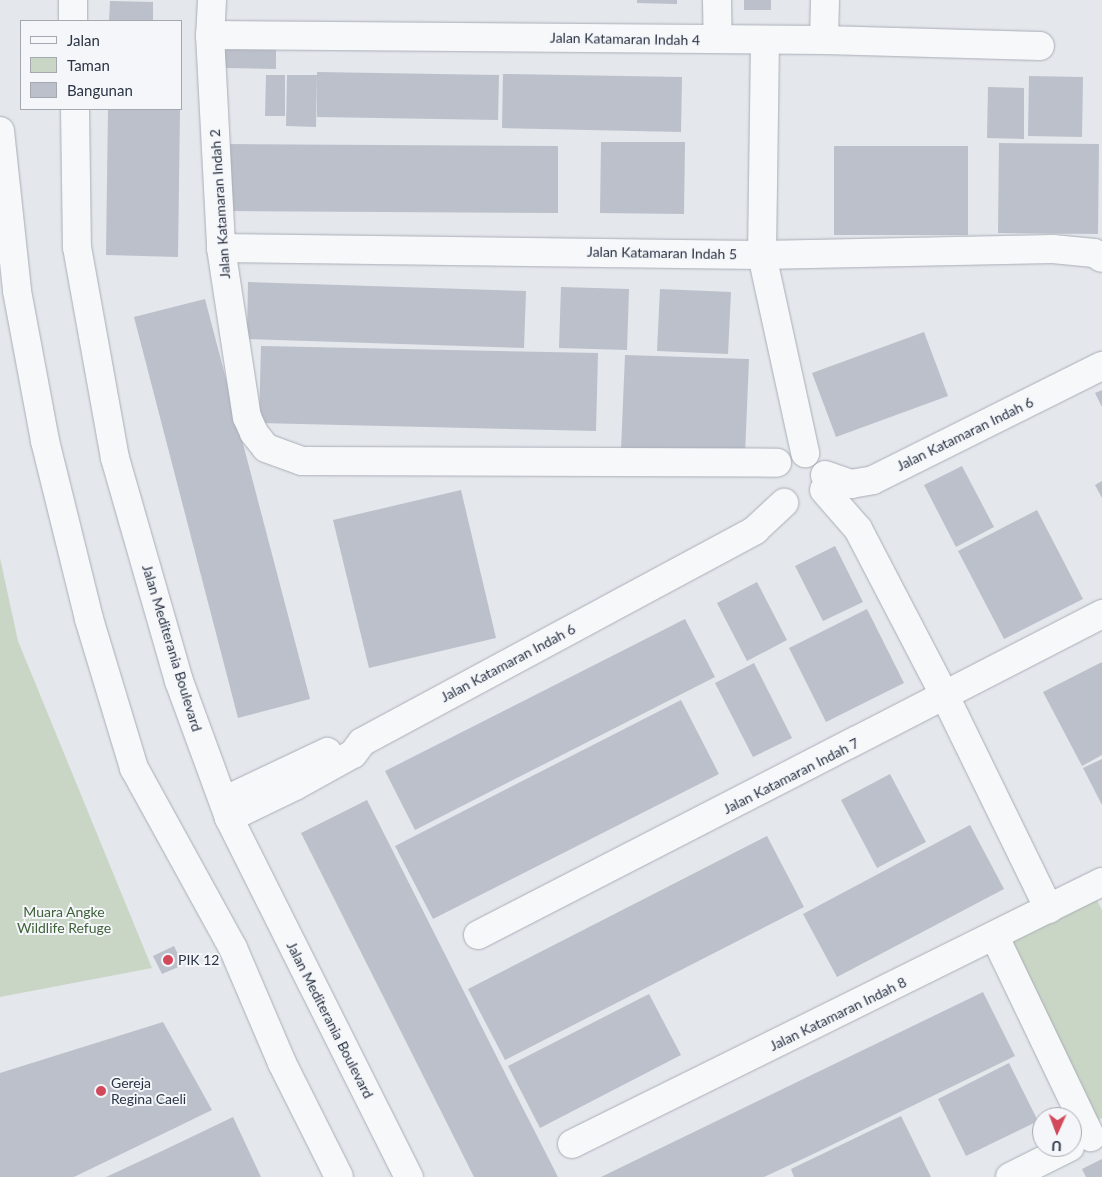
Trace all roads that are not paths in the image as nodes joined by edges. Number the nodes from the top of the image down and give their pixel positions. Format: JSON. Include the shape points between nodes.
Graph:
{"nodes":[{"id":1,"x":73,"y":0,"type":"edge"},
{"id":2,"x":212,"y":0,"type":"edge"},
{"id":3,"x":717,"y":0,"type":"edge"},
{"id":4,"x":825,"y":0,"type":"edge"},
{"id":5,"x":73,"y":20,"type":"edge"},
{"id":6,"x":210,"y":35,"type":"junction"},
{"id":7,"x":718,"y":40,"type":"junction"},
{"id":8,"x":766,"y":40,"type":"junction"},
{"id":9,"x":824,"y":40,"type":"junction"},
{"id":10,"x":1040,"y":46,"type":"dead end"},
{"id":11,"x":75,"y":110,"type":"edge"},
{"id":12,"x":0,"y":131,"type":"edge"},
{"id":13,"x":221,"y":248,"type":"junction"},
{"id":14,"x":762,"y":254,"type":"junction"},
{"id":15,"x":1102,"y":258,"type":"edge"},
{"id":16,"x":1102,"y":366,"type":"edge"},
{"id":17,"x":805,"y":453,"type":"junction"},
{"id":18,"x":777,"y":463,"type":"junction"},
{"id":19,"x":825,"y":482,"type":"junction"},
{"id":20,"x":784,"y":503,"type":"junction"},
{"id":21,"x":1102,"y":614,"type":"edge"},
{"id":22,"x":945,"y":696,"type":"junction"},
{"id":23,"x":226,"y":810,"type":"junction"},
{"id":24,"x":1102,"y":882,"type":"edge"},
{"id":25,"x":1049,"y":909,"type":"junction"},
{"id":26,"x":478,"y":935,"type":"dead end"},
{"id":27,"x":995,"y":937,"type":"junction"},
{"id":28,"x":1084,"y":1140,"type":"edge"},
{"id":29,"x":572,"y":1144,"type":"dead end"},
{"id":30,"x":339,"y":1177,"type":"edge"},
{"id":31,"x":409,"y":1177,"type":"edge"},
{"id":32,"x":1010,"y":1177,"type":"edge"}],
"edges":[{"from":1,"to":5,"type":"street"},
{"from":2,"to":6,"type":"street","name":"Jalan Katamaran Indah 2"},
{"from":3,"to":7,"type":"street"},
{"from":4,"to":9,"type":"street"},
{"from":6,"to":7,"type":"street","name":"Jalan Katamaran Indah 4"},
{"from":6,"to":13,"type":"street","name":"Jalan Katamaran Indah 2"},
{"from":7,"to":8,"type":"street","name":"Jalan Katamaran Indah 4"},
{"from":8,"to":9,"type":"street","name":"Jalan Katamaran Indah 4"},
{"from":8,"to":14,"type":"street"},
{"from":9,"to":10,"type":"street","name":"Jalan Katamaran Indah 4"},
{"from":11,"to":23,"type":"street","name":"Jalan Mediterania Boulevard","via":[[77,247],[115,458],[179,681]]},
{"from":12,"to":30,"type":"street","via":[[17,291],[45,441],[89,619],[134,768],[233,948],[282,1063]]},
{"from":13,"to":14,"type":"street","name":"Jalan Katamaran Indah 5"},
{"from":13,"to":18,"type":"street","name":"Jalan Katamaran Indah 2","via":[[247,417],[266,448],[278,454],[302,461],[323,462]]},
{"from":14,"to":15,"type":"street","name":"Jalan Katamaran Indah 5","via":[[1053,249],[1094,253]]},
{"from":14,"to":17,"type":"street"},
{"from":16,"to":19,"type":"street","name":"Jalan Katamaran Indah 6","via":[[872,480],[851,484]]},
{"from":17,"to":18,"type":"street","via":[[790,454]]},
{"from":17,"to":19,"type":"street","via":[[818,461]]},
{"from":18,"to":20,"type":"street","via":[[771,477],[774,492]]},
{"from":19,"to":20,"type":"street","via":[[814,502],[800,507]]},
{"from":19,"to":22,"type":"street","via":[[858,528]]},
{"from":20,"to":23,"type":"street","name":"Jalan Katamaran Indah 6","via":[[770,520],[755,530],[362,742],[345,744],[283,770]]},
{"from":21,"to":22,"type":"street","name":"Jalan Katamaran Indah 7"},
{"from":22,"to":25,"type":"street"},
{"from":22,"to":26,"type":"street","name":"Jalan Katamaran Indah 7"},
{"from":23,"to":31,"type":"street","name":"Jalan Mediterania Boulevard"},
{"from":24,"to":25,"type":"street","name":"Jalan Katamaran Indah 8"},
{"from":25,"to":27,"type":"street","name":"Jalan Katamaran Indah 8"},
{"from":27,"to":28,"type":"street"},
{"from":27,"to":29,"type":"street","name":"Jalan Katamaran Indah 8"},
{"from":28,"to":32,"type":"street"}]}
